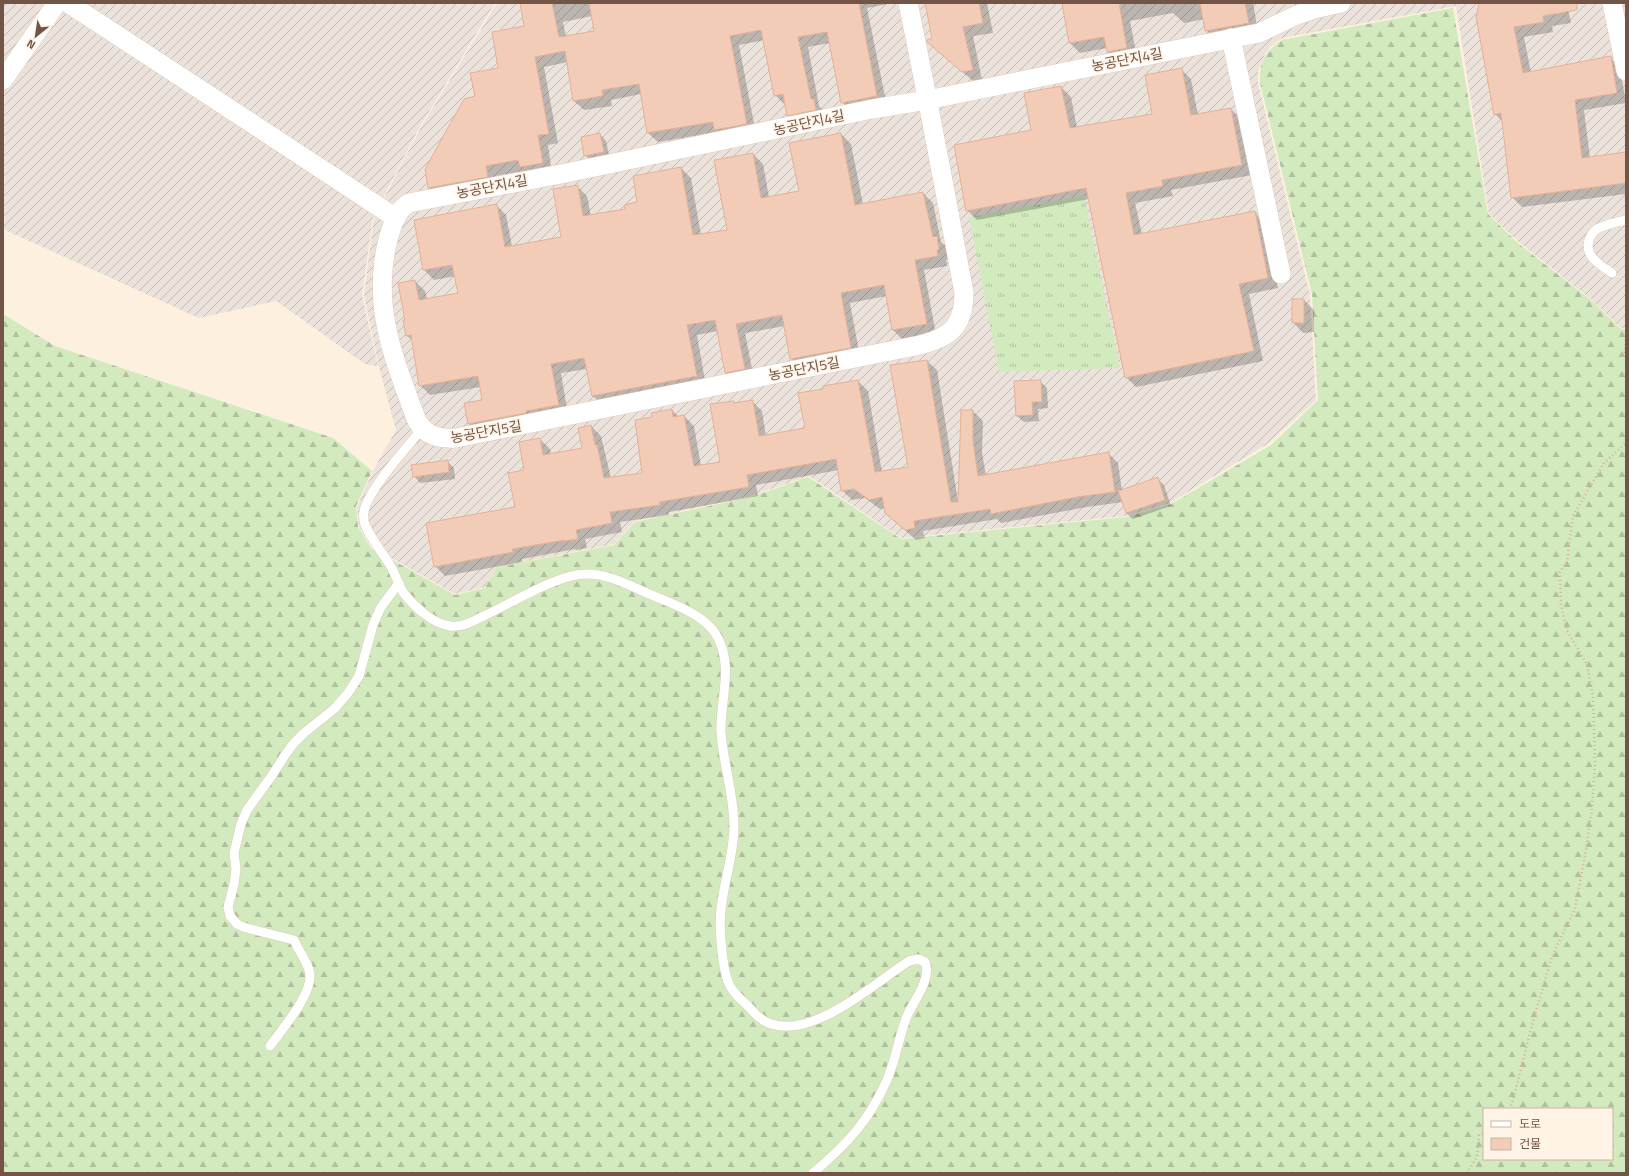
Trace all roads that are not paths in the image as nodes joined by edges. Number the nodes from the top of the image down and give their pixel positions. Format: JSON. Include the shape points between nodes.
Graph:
{"nodes":[{"id":1,"x":57,"y":3,"type":"edge"},
{"id":2,"x":68,"y":3,"type":"edge"},
{"id":3,"x":908,"y":3,"type":"edge"},
{"id":4,"x":1341,"y":3,"type":"edge"},
{"id":5,"x":1612,"y":3,"type":"edge"},
{"id":6,"x":1231,"y":38,"type":"junction"},
{"id":7,"x":1626,"y":71,"type":"edge"},
{"id":8,"x":3,"y":80,"type":"edge"},
{"id":9,"x":927,"y":100,"type":"junction"},
{"id":10,"x":396,"y":218,"type":"junction"},
{"id":11,"x":1626,"y":220,"type":"edge"},
{"id":12,"x":1612,"y":273,"type":"dead end"},
{"id":13,"x":1281,"y":274,"type":"dead end"},
{"id":14,"x":422,"y":429,"type":"junction"},
{"id":15,"x":399,"y":583,"type":"junction"},
{"id":16,"x":270,"y":1046,"type":"dead end"},
{"id":17,"x":813,"y":1173,"type":"edge"}],
"edges":[{"from":1,"to":8,"type":"street"},
{"from":2,"to":10,"type":"street"},
{"from":3,"to":9,"type":"street","name":"농공단지5길"},
{"from":4,"to":6,"type":"street","name":"농공단지4길","via":[[1302,13],[1259,33]]},
{"from":5,"to":7,"type":"street"},
{"from":6,"to":9,"type":"street","name":"농공단지4길"},
{"from":6,"to":13,"type":"street"},
{"from":9,"to":10,"type":"street","name":"농공단지4길","via":[[872,109],[566,173],[412,201],[402,208]]},
{"from":9,"to":14,"type":"street","name":"농공단지5길","via":[[964,293],[959,321],[944,337],[915,346],[456,438],[438,438]]},
{"from":10,"to":14,"type":"street","via":[[384,259],[383,314],[393,356],[416,421]]},
{"from":11,"to":12,"type":"lane","via":[[1598,228],[1591,235],[1588,244],[1590,255]]},
{"from":14,"to":15,"type":"lane","via":[[376,486],[363,515],[364,523]]},
{"from":15,"to":16,"type":"lane","via":[[381,608],[373,625],[359,676],[334,709],[294,743],[247,810],[241,824],[234,854],[236,869],[228,907],[230,916],[243,927],[294,940],[310,971],[311,981],[304,996]]},
{"from":15,"to":17,"type":"lane","via":[[401,590],[425,614],[437,622],[452,626],[470,622],[569,577],[585,574],[606,577],[621,581],[692,614],[705,622],[714,632],[722,646],[726,664],[721,733],[734,824],[733,844],[720,910],[725,969],[732,990],[762,1020],[771,1024],[792,1026],[831,1014],[909,961],[922,960],[927,966],[923,984],[907,1016],[887,1080],[874,1105],[859,1129],[840,1150]]}]}
